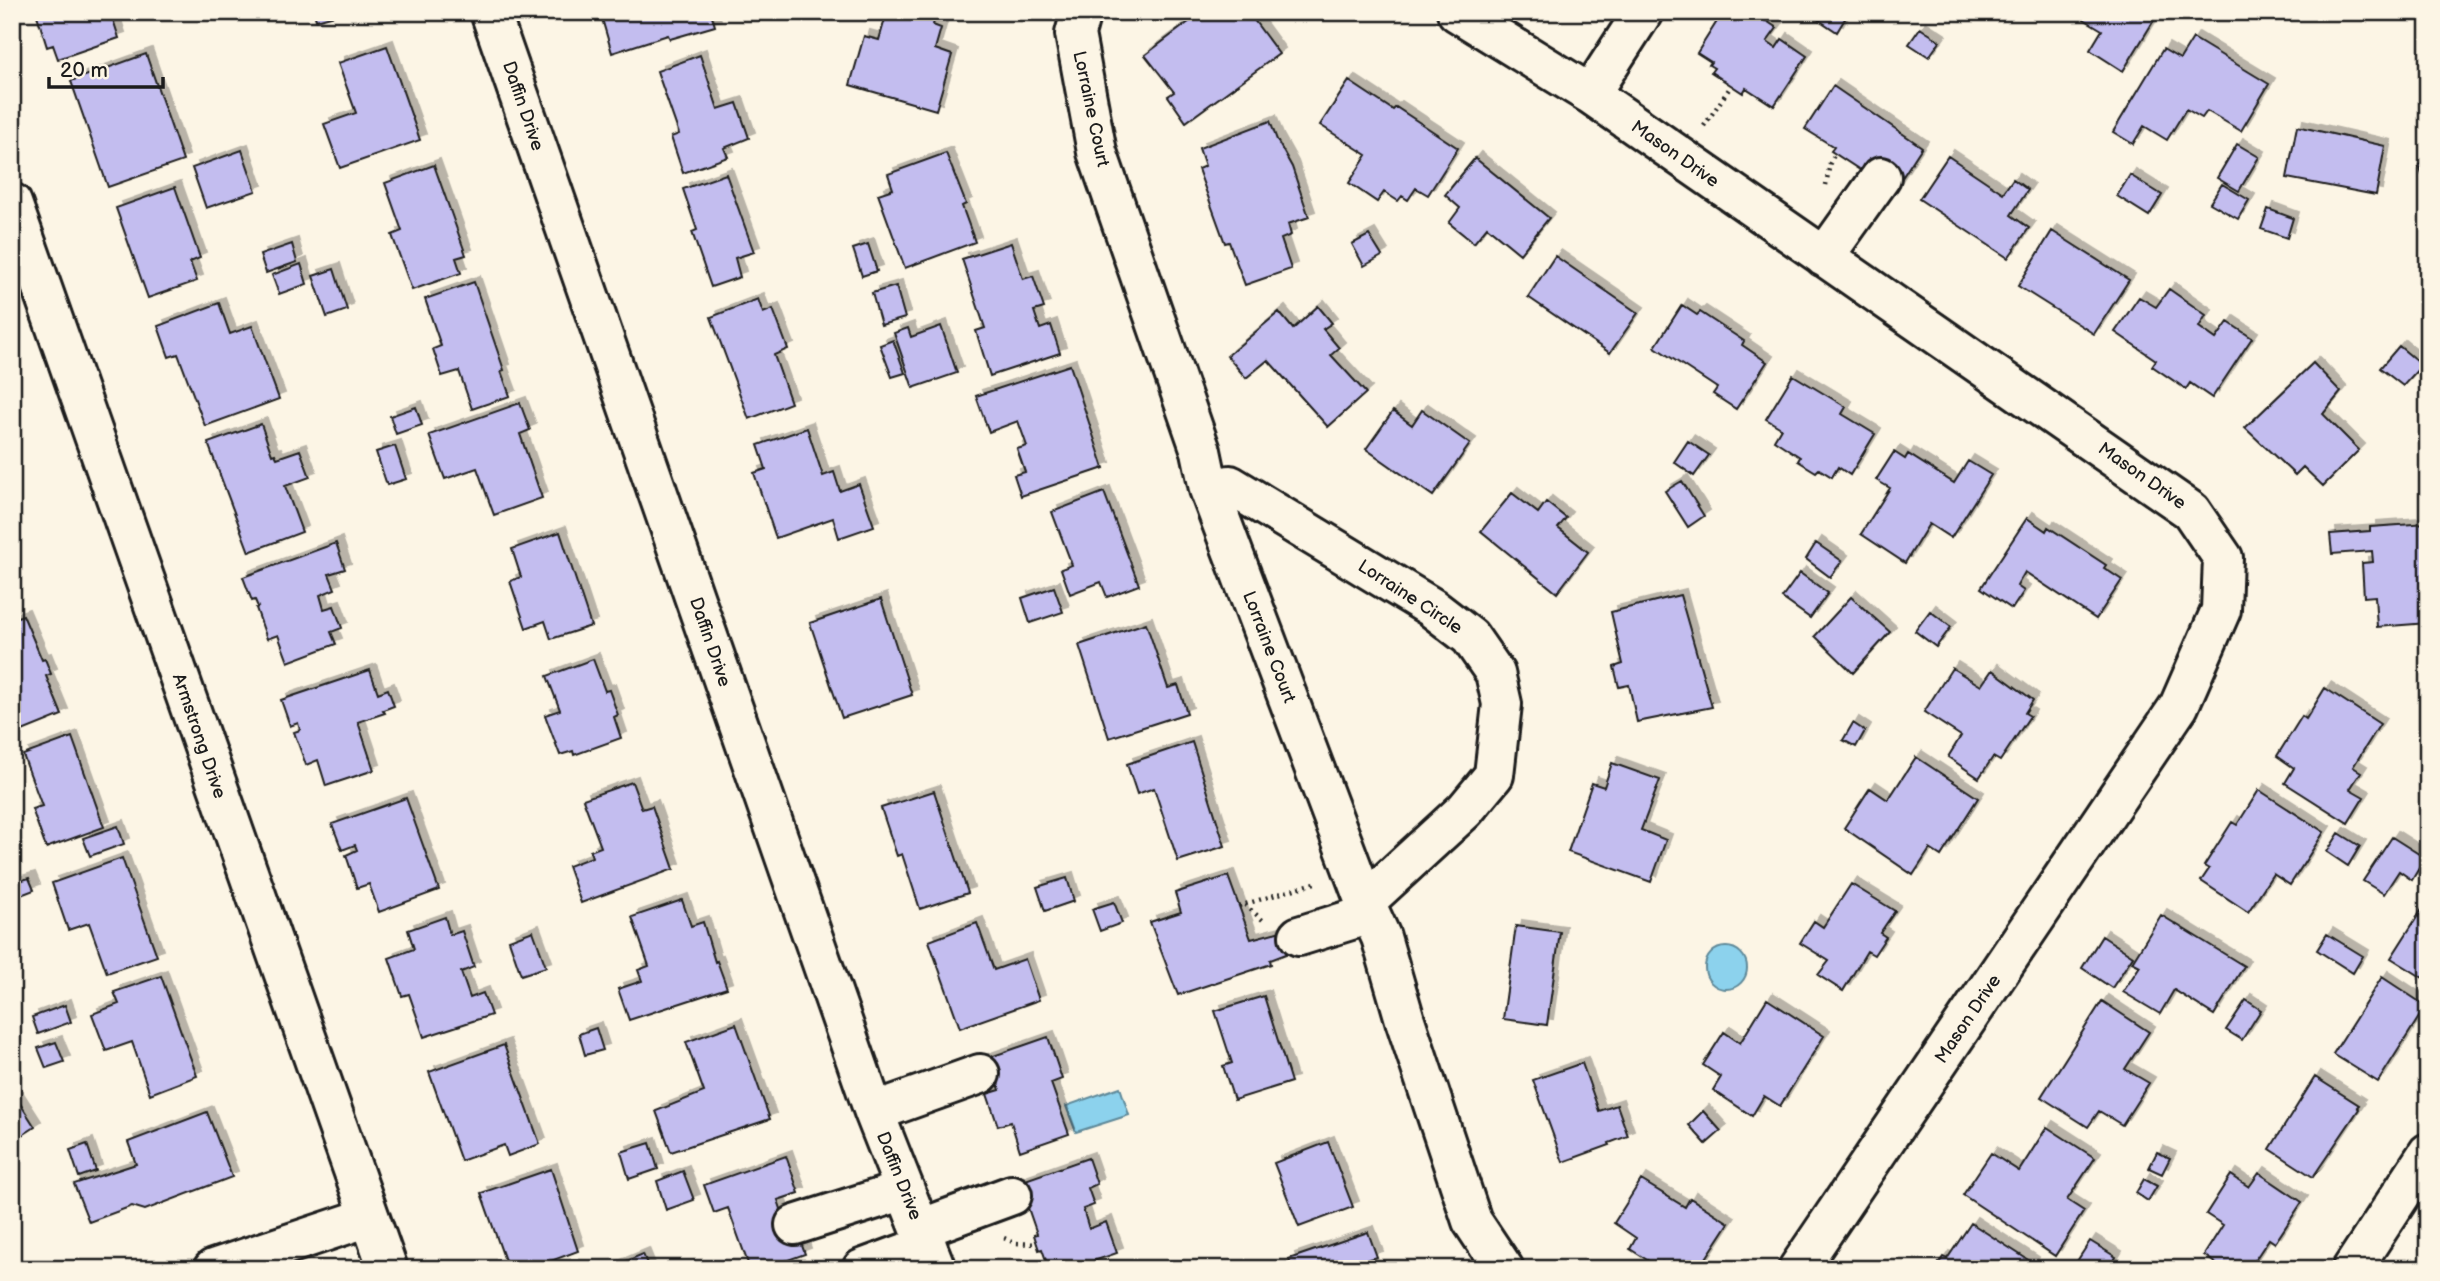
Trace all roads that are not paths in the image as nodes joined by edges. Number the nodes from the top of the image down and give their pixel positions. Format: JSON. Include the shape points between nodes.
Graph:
{"nodes":[{"id":1,"x":490,"y":12,"type":"edge"},
{"id":2,"x":1081,"y":12,"type":"edge"},
{"id":3,"x":1457,"y":12,"type":"edge"},
{"id":4,"x":1643,"y":12,"type":"edge"},
{"id":5,"x":1590,"y":94,"type":"junction"},
{"id":6,"x":1881,"y":177,"type":"dead end"},
{"id":7,"x":12,"y":204,"type":"edge"},
{"id":8,"x":20,"y":256,"type":"edge"},
{"id":9,"x":1824,"y":257,"type":"junction"},
{"id":10,"x":1209,"y":489,"type":"junction"},
{"id":11,"x":1363,"y":896,"type":"junction"},
{"id":12,"x":1283,"y":931,"type":"road end"},
{"id":13,"x":980,"y":1074,"type":"dead end"},
{"id":14,"x":874,"y":1112,"type":"junction"},
{"id":15,"x":2428,"y":1153,"type":"edge"},
{"id":16,"x":905,"y":1190,"type":"junction"},
{"id":17,"x":1012,"y":1195,"type":"dead end"},
{"id":18,"x":369,"y":1217,"type":"junction"},
{"id":19,"x":795,"y":1225,"type":"dead end"},
{"id":20,"x":928,"y":1248,"type":"edge"},
{"id":21,"x":213,"y":1269,"type":"edge"},
{"id":22,"x":388,"y":1269,"type":"edge"},
{"id":23,"x":862,"y":1269,"type":"edge"},
{"id":24,"x":1504,"y":1269,"type":"edge"},
{"id":25,"x":1798,"y":1269,"type":"edge"},
{"id":26,"x":2352,"y":1269,"type":"edge"}],
"edges":[{"from":1,"to":14,"type":"street","name":"Daffin Drive"},
{"from":2,"to":10,"type":"street","name":"Lorraine Court","via":[[1075,34],[1097,152],[1201,451]]},
{"from":3,"to":5,"type":"street","name":"Mason Drive"},
{"from":4,"to":5,"type":"street"},
{"from":5,"to":9,"type":"street","name":"Mason Drive"},
{"from":6,"to":9,"type":"street"},
{"from":7,"to":8,"type":"street","name":"Armstrong Drive"},
{"from":8,"to":18,"type":"street","name":"Armstrong Drive"},
{"from":9,"to":25,"type":"street","name":"Mason Drive","via":[[2191,510],[2223,558],[2221,610],[2179,706]]},
{"from":10,"to":11,"type":"street","name":"Lorraine Court"},
{"from":10,"to":11,"type":"street","name":"Lorraine Circle","via":[[1230,485],[1431,607],[1470,637],[1495,673],[1502,704],[1494,775],[1465,810]]},
{"from":11,"to":12,"type":"street"},
{"from":11,"to":24,"type":"street","name":"Lorraine Court","via":[[1381,937],[1472,1221]]},
{"from":13,"to":14,"type":"street"},
{"from":14,"to":16,"type":"street","name":"Daffin Drive"},
{"from":15,"to":26,"type":"street"},
{"from":16,"to":19,"type":"street"},
{"from":16,"to":20,"type":"street","name":"Daffin Drive"},
{"from":17,"to":20,"type":"street"},
{"from":18,"to":21,"type":"street"},
{"from":18,"to":22,"type":"street","name":"Armstrong Drive"},
{"from":20,"to":23,"type":"street"}]}
